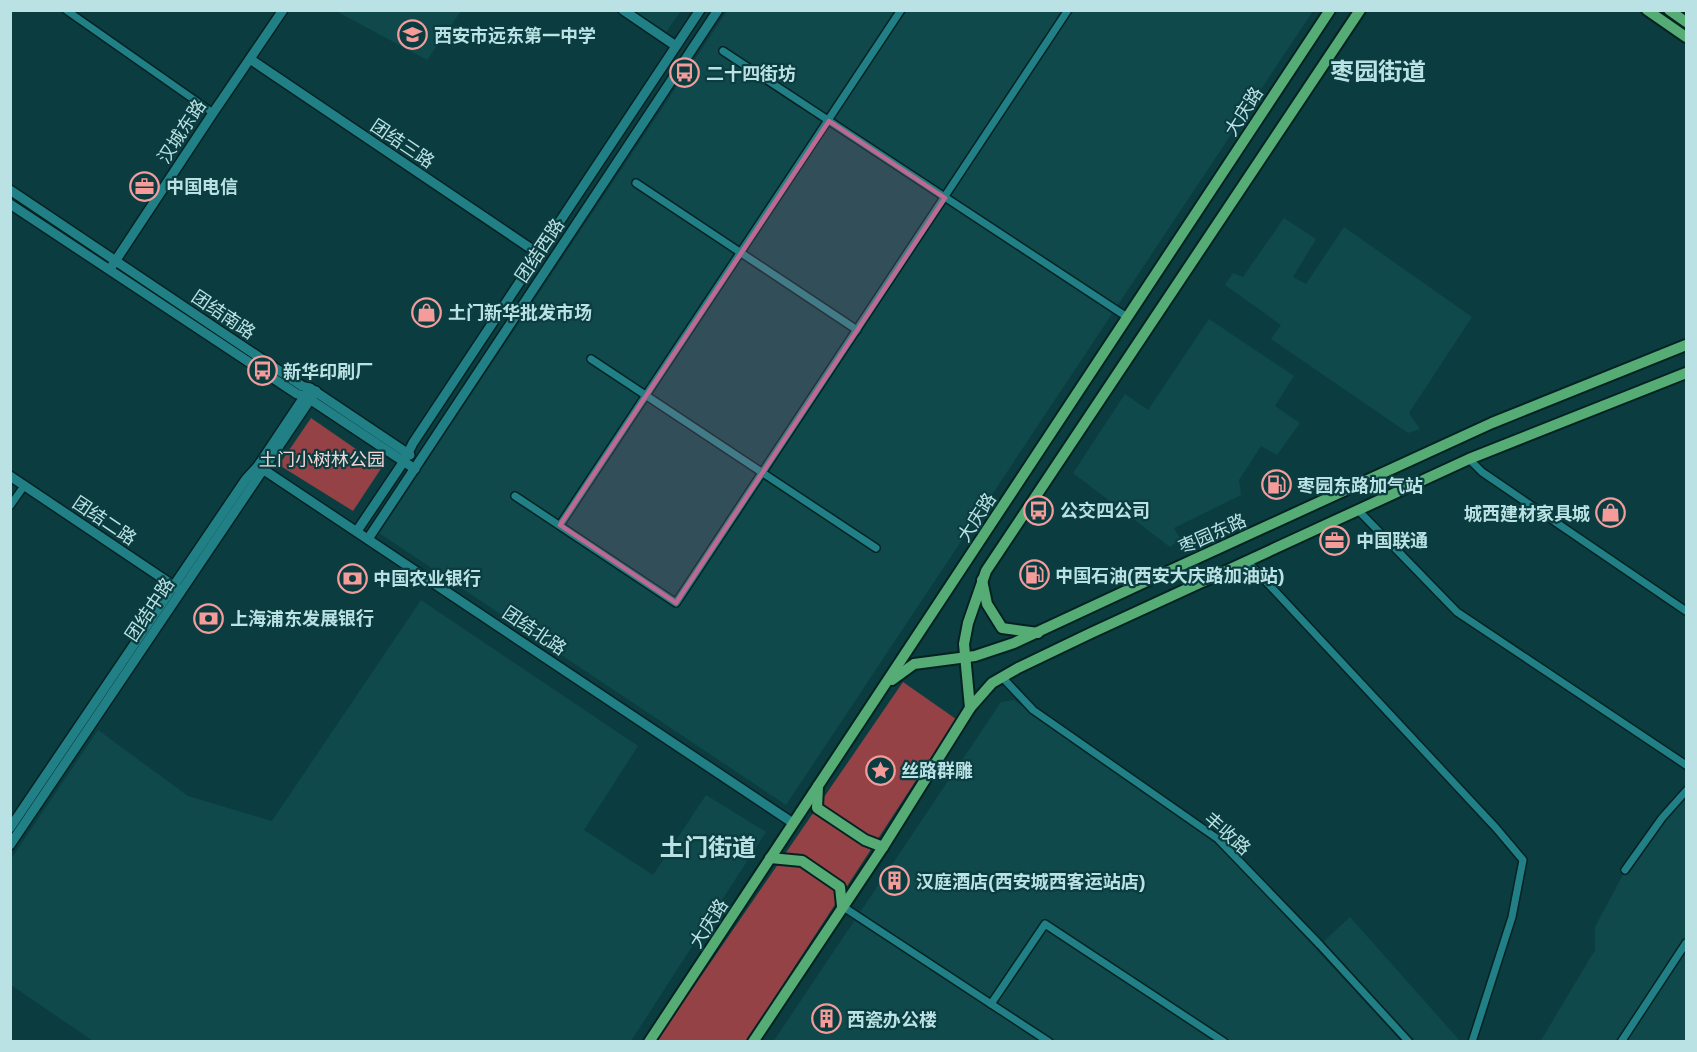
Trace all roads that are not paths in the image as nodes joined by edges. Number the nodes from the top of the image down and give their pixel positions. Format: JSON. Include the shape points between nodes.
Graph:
{"nodes":[{"id":1,"x":66,"y":10,"type":"edge"},
{"id":2,"x":283,"y":10,"type":"edge"},
{"id":3,"x":623,"y":10,"type":"edge"},
{"id":4,"x":700,"y":10,"type":"edge"},
{"id":5,"x":718,"y":10,"type":"edge"},
{"id":6,"x":901,"y":10,"type":"edge"},
{"id":7,"x":1068,"y":10,"type":"edge"},
{"id":8,"x":1330,"y":10,"type":"edge"},
{"id":9,"x":1360,"y":10,"type":"edge"},
{"id":10,"x":1647,"y":10,"type":"edge"},
{"id":11,"x":1669,"y":10,"type":"edge"},
{"id":12,"x":1686,"y":22,"type":"edge"},
{"id":13,"x":1686,"y":37,"type":"edge"},
{"id":14,"x":676,"y":46,"type":"junction"},
{"id":15,"x":723,"y":51,"type":"dead end"},
{"id":16,"x":250,"y":59,"type":"junction"},
{"id":17,"x":213,"y":113,"type":"junction"},
{"id":18,"x":829,"y":121,"type":"junction"},
{"id":19,"x":636,"y":183,"type":"dead end"},
{"id":20,"x":10,"y":190,"type":"edge"},
{"id":21,"x":945,"y":198,"type":"junction"},
{"id":22,"x":10,"y":204,"type":"edge"},
{"id":23,"x":740,"y":252,"type":"junction"},
{"id":24,"x":539,"y":254,"type":"junction"},
{"id":25,"x":116,"y":261,"type":"junction"},
{"id":26,"x":110,"y":270,"type":"junction"},
{"id":27,"x":1127,"y":317,"type":"junction"},
{"id":28,"x":857,"y":330,"type":"junction"},
{"id":29,"x":1686,"y":345,"type":"edge"},
{"id":30,"x":591,"y":359,"type":"dead end"},
{"id":31,"x":1686,"y":373,"type":"edge"},
{"id":32,"x":310,"y":394,"type":"junction"},
{"id":33,"x":646,"y":396,"type":"junction"},
{"id":34,"x":405,"y":457,"type":"junction"},
{"id":35,"x":1469,"y":459,"type":"junction"},
{"id":36,"x":417,"y":465,"type":"junction"},
{"id":37,"x":261,"y":468,"type":"junction"},
{"id":38,"x":762,"y":473,"type":"junction"},
{"id":39,"x":10,"y":476,"type":"edge"},
{"id":40,"x":24,"y":486,"type":"junction"},
{"id":41,"x":515,"y":496,"type":"dead end"},
{"id":42,"x":10,"y":506,"type":"edge"},
{"id":43,"x":1358,"y":510,"type":"junction"},
{"id":44,"x":560,"y":525,"type":"junction"},
{"id":45,"x":988,"y":528,"type":"junction"},
{"id":46,"x":357,"y":531,"type":"junction"},
{"id":47,"x":368,"y":538,"type":"junction"},
{"id":48,"x":1006,"y":540,"type":"junction"},
{"id":49,"x":876,"y":548,"type":"dead end"},
{"id":50,"x":1247,"y":561,"type":"junction"},
{"id":51,"x":982,"y":579,"type":"junction"},
{"id":52,"x":177,"y":589,"type":"junction"},
{"id":53,"x":1686,"y":611,"type":"edge"},
{"id":54,"x":1039,"y":633,"type":"junction"},
{"id":55,"x":965,"y":657,"type":"junction"},
{"id":56,"x":1002,"y":677,"type":"junction"},
{"id":57,"x":884,"y":686,"type":"junction"},
{"id":58,"x":970,"y":708,"type":"junction"},
{"id":59,"x":1686,"y":765,"type":"edge"},
{"id":60,"x":818,"y":786,"type":"junction"},
{"id":61,"x":1686,"y":791,"type":"edge"},
{"id":62,"x":793,"y":823,"type":"junction"},
{"id":63,"x":10,"y":828,"type":"edge"},
{"id":64,"x":10,"y":845,"type":"edge"},
{"id":65,"x":883,"y":847,"type":"junction"},
{"id":66,"x":770,"y":858,"type":"junction"},
{"id":67,"x":1625,"y":870,"type":"dead end"},
{"id":68,"x":842,"y":906,"type":"junction"},
{"id":69,"x":1686,"y":943,"type":"edge"},
{"id":70,"x":991,"y":1004,"type":"junction"},
{"id":71,"x":649,"y":1041,"type":"edge"},
{"id":72,"x":753,"y":1041,"type":"edge"},
{"id":73,"x":1049,"y":1041,"type":"edge"},
{"id":74,"x":1224,"y":1041,"type":"edge"},
{"id":75,"x":1409,"y":1041,"type":"edge"},
{"id":76,"x":1472,"y":1041,"type":"edge"},
{"id":77,"x":1621,"y":1041,"type":"edge"}],
"edges":[{"from":1,"to":17,"type":"street"},
{"from":2,"to":16,"type":"street","name":"汉城东路"},
{"from":3,"to":14,"type":"street"},
{"from":4,"to":14,"type":"street","name":"团结西路"},
{"from":5,"to":36,"type":"street","name":"团结西路"},
{"from":6,"to":18,"type":"street"},
{"from":7,"to":21,"type":"street"},
{"from":8,"to":27,"type":"main road","name":"大庆路"},
{"from":9,"to":48,"type":"main road","name":"大庆路"},
{"from":10,"to":13,"type":"main road"},
{"from":11,"to":12,"type":"main road"},
{"from":14,"to":24,"type":"street","name":"团结西路"},
{"from":15,"to":18,"type":"street"},
{"from":16,"to":17,"type":"street","name":"汉城东路"},
{"from":16,"to":24,"type":"street","name":"团结三路"},
{"from":17,"to":25,"type":"street","name":"汉城东路"},
{"from":18,"to":21,"type":"street"},
{"from":18,"to":23,"type":"street"},
{"from":19,"to":23,"type":"street"},
{"from":20,"to":25,"type":"street","name":"团结南路"},
{"from":21,"to":27,"type":"street"},
{"from":21,"to":28,"type":"street"},
{"from":22,"to":26,"type":"street","name":"团结南路"},
{"from":23,"to":28,"type":"street"},
{"from":23,"to":33,"type":"street"},
{"from":24,"to":34,"type":"street","name":"团结西路"},
{"from":25,"to":26,"type":"street","name":"汉城东路"},
{"from":25,"to":32,"type":"street","name":"团结南路"},
{"from":26,"to":32,"type":"street","name":"团结南路","via":[[297,394]]},
{"from":27,"to":45,"type":"main road","name":"大庆路"},
{"from":28,"to":38,"type":"street"},
{"from":29,"to":54,"type":"main road","name":"枣园东路","via":[[1492,423]]},
{"from":30,"to":33,"type":"street"},
{"from":31,"to":35,"type":"main road"},
{"from":32,"to":34,"type":"street","name":"团结南路"},
{"from":32,"to":37,"type":"street","name":"团结中路"},
{"from":33,"to":38,"type":"street"},
{"from":33,"to":44,"type":"street"},
{"from":34,"to":36,"type":"street","name":"团结南路"},
{"from":34,"to":46,"type":"street","name":"团结西路"},
{"from":35,"to":43,"type":"main road"},
{"from":35,"to":53,"type":"street","via":[[1482,472]]},
{"from":36,"to":47,"type":"street","name":"团结西路"},
{"from":37,"to":46,"type":"street","name":"团结北路"},
{"from":37,"to":52,"type":"street","name":"团结中路"},
{"from":38,"to":44,"type":"street","via":[[676,603]]},
{"from":38,"to":49,"type":"street"},
{"from":39,"to":40,"type":"street","name":"团结二路"},
{"from":40,"to":42,"type":"street"},
{"from":40,"to":52,"type":"street","name":"团结二路"},
{"from":41,"to":44,"type":"street"},
{"from":43,"to":50,"type":"main road"},
{"from":43,"to":59,"type":"street","via":[[1458,612]]},
{"from":45,"to":48,"type":"main road"},
{"from":45,"to":57,"type":"main road","name":"大庆路"},
{"from":46,"to":47,"type":"street","name":"团结北路"},
{"from":47,"to":62,"type":"street","name":"团结北路"},
{"from":48,"to":51,"type":"main road","name":"大庆路"},
{"from":50,"to":56,"type":"main road"},
{"from":50,"to":76,"type":"street","via":[[1523,860],[1512,917]]},
{"from":51,"to":54,"type":"main road","via":[[987,604],[1002,628]]},
{"from":51,"to":55,"type":"main road","name":"大庆路","via":[[968,623]]},
{"from":52,"to":63,"type":"street","name":"团结中路"},
{"from":52,"to":64,"type":"street","name":"团结中路"},
{"from":54,"to":55,"type":"main road","name":"枣园东路"},
{"from":55,"to":57,"type":"main road","name":"枣园东路","via":[[914,664]]},
{"from":55,"to":58,"type":"main road","name":"大庆路"},
{"from":56,"to":58,"type":"main road"},
{"from":56,"to":75,"type":"street","name":"丰收路","via":[[1034,710],[1218,839]]},
{"from":57,"to":60,"type":"main road","name":"大庆路"},
{"from":58,"to":65,"type":"main road"},
{"from":60,"to":62,"type":"main road","name":"大庆路"},
{"from":60,"to":65,"type":"main road","via":[[817,808],[865,840]]},
{"from":61,"to":67,"type":"street"},
{"from":62,"to":66,"type":"main road","name":"大庆路"},
{"from":65,"to":68,"type":"main road"},
{"from":66,"to":68,"type":"main road","via":[[802,861],[840,887]]},
{"from":66,"to":71,"type":"main road","name":"大庆路"},
{"from":68,"to":70,"type":"street"},
{"from":68,"to":72,"type":"main road"},
{"from":69,"to":77,"type":"street"},
{"from":70,"to":73,"type":"street"},
{"from":70,"to":74,"type":"street","via":[[1045,924]]}]}
